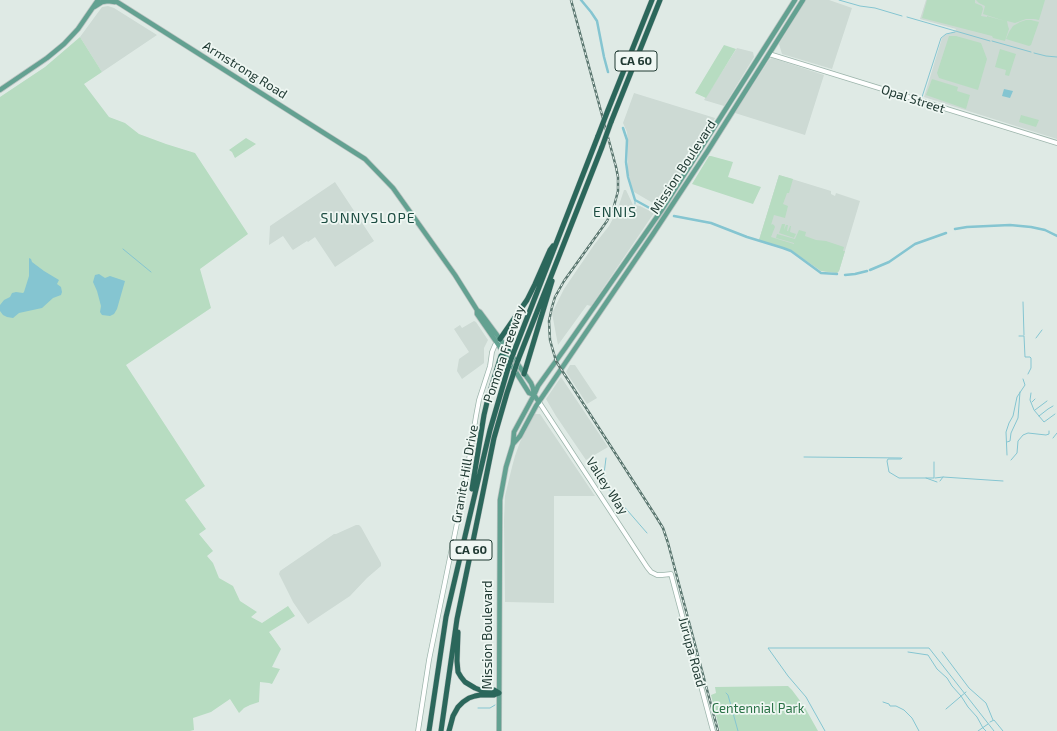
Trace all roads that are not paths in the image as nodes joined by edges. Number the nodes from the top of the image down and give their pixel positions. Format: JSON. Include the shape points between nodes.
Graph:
{"nodes":[{"id":1,"x":98,"y":0,"type":"edge"},
{"id":2,"x":652,"y":0,"type":"edge"},
{"id":3,"x":660,"y":0,"type":"edge"},
{"id":4,"x":795,"y":0,"type":"edge"},
{"id":5,"x":803,"y":0,"type":"edge"},
{"id":6,"x":115,"y":1,"type":"edge"},
{"id":7,"x":93,"y":8,"type":"junction"},
{"id":8,"x":769,"y":54,"type":"junction"},
{"id":9,"x":0,"y":90,"type":"edge"},
{"id":10,"x":1057,"y":143,"type":"edge"},
{"id":11,"x":365,"y":159,"type":"joint"},
{"id":12,"x":661,"y":211,"type":"junction"},
{"id":13,"x":666,"y":215,"type":"junction"},
{"id":14,"x":558,"y":238,"type":"junction"},
{"id":15,"x":563,"y":243,"type":"junction"},
{"id":16,"x":498,"y":341,"type":"junction"},
{"id":17,"x":506,"y":352,"type":"junction"},
{"id":18,"x":524,"y":374,"type":"junction"},
{"id":19,"x":534,"y":395,"type":"junction"},
{"id":20,"x":539,"y":402,"type":"junction"},
{"id":21,"x":513,"y":444,"type":"junction"},
{"id":22,"x":468,"y":520,"type":"junction"},
{"id":23,"x":671,"y":574,"type":"joint"},
{"id":24,"x":457,"y":619,"type":"junction"},
{"id":25,"x":499,"y":693,"type":"junction"},
{"id":26,"x":418,"y":731,"type":"edge"},
{"id":27,"x":429,"y":731,"type":"edge"},
{"id":28,"x":441,"y":731,"type":"edge"},
{"id":29,"x":449,"y":731,"type":"edge"},
{"id":30,"x":499,"y":731,"type":"edge"},
{"id":31,"x":713,"y":731,"type":"edge"}],
"edges":[{"from":1,"to":7,"type":"main road"},
{"from":2,"to":14,"type":"highway","name":"Pomona Freeway","number":"CA 60","bridge":true},
{"from":3,"to":15,"type":"highway","name":"Pomona Freeway","number":"CA 60","bridge":true},
{"from":4,"to":12,"type":"main road","name":"Mission Boulevard"},
{"from":5,"to":8,"type":"main road","name":"Mission Boulevard"},
{"from":6,"to":7,"type":"main road","via":[[102,2]]},
{"from":6,"to":11,"type":"main road","name":"Armstrong Road"},
{"from":7,"to":9,"type":"main road","via":[[64,44]]},
{"from":8,"to":10,"type":"street","name":"Opal Street"},
{"from":8,"to":13,"type":"main road","name":"Mission Boulevard"},
{"from":11,"to":16,"type":"main road","name":"Valley Way","via":[[393,188]]},
{"from":12,"to":13,"type":"main road"},
{"from":12,"to":19,"type":"main road","name":"Mission Boulevard"},
{"from":13,"to":20,"type":"main road","name":"Mission Boulevard"},
{"from":14,"to":16,"type":"highway","via":[[527,300]]},
{"from":14,"to":22,"type":"highway","name":"Pomona Freeway","number":"CA 60","bridge":true,"via":[[509,365]]},
{"from":15,"to":18,"type":"highway"},
{"from":15,"to":24,"type":"highway","name":"Pomona Freeway","number":"CA 60","bridge":true,"via":[[518,360],[494,438]]},
{"from":16,"to":17,"type":"main road","name":"Valley Way"},
{"from":16,"to":26,"type":"street","name":"Granite Hill Drive","via":[[492,352],[479,400],[465,484],[429,660]]},
{"from":17,"to":18,"type":"main road","name":"Valley Way"},
{"from":17,"to":19,"type":"main road","name":"Valley Way","via":[[529,393]]},
{"from":17,"to":22,"type":"highway","via":[[500,360],[485,411]]},
{"from":18,"to":19,"type":"main road","name":"Valley Way","via":[[533,388]]},
{"from":19,"to":20,"type":"main road","name":"Valley Way"},
{"from":19,"to":21,"type":"main road","name":"Mission Boulevard","via":[[514,432]]},
{"from":20,"to":21,"type":"main road","name":"Mission Boulevard"},
{"from":20,"to":23,"type":"street","name":"Valley Way","via":[[647,567],[657,575]]},
{"from":21,"to":25,"type":"main road","name":"Mission Boulevard","via":[[500,500]]},
{"from":22,"to":27,"type":"highway","name":"Pomona Freeway","number":"CA 60","via":[[446,617]]},
{"from":23,"to":31,"type":"street","name":"Jurupa Road"},
{"from":24,"to":25,"type":"highway","via":[[458,672],[465,682],[475,688]]},
{"from":24,"to":28,"type":"highway","name":"Pomona Freeway","number":"CA 60"},
{"from":25,"to":29,"type":"highway","via":[[475,696],[463,702],[453,716]]},
{"from":25,"to":30,"type":"main road","name":"Mission Boulevard"}]}
